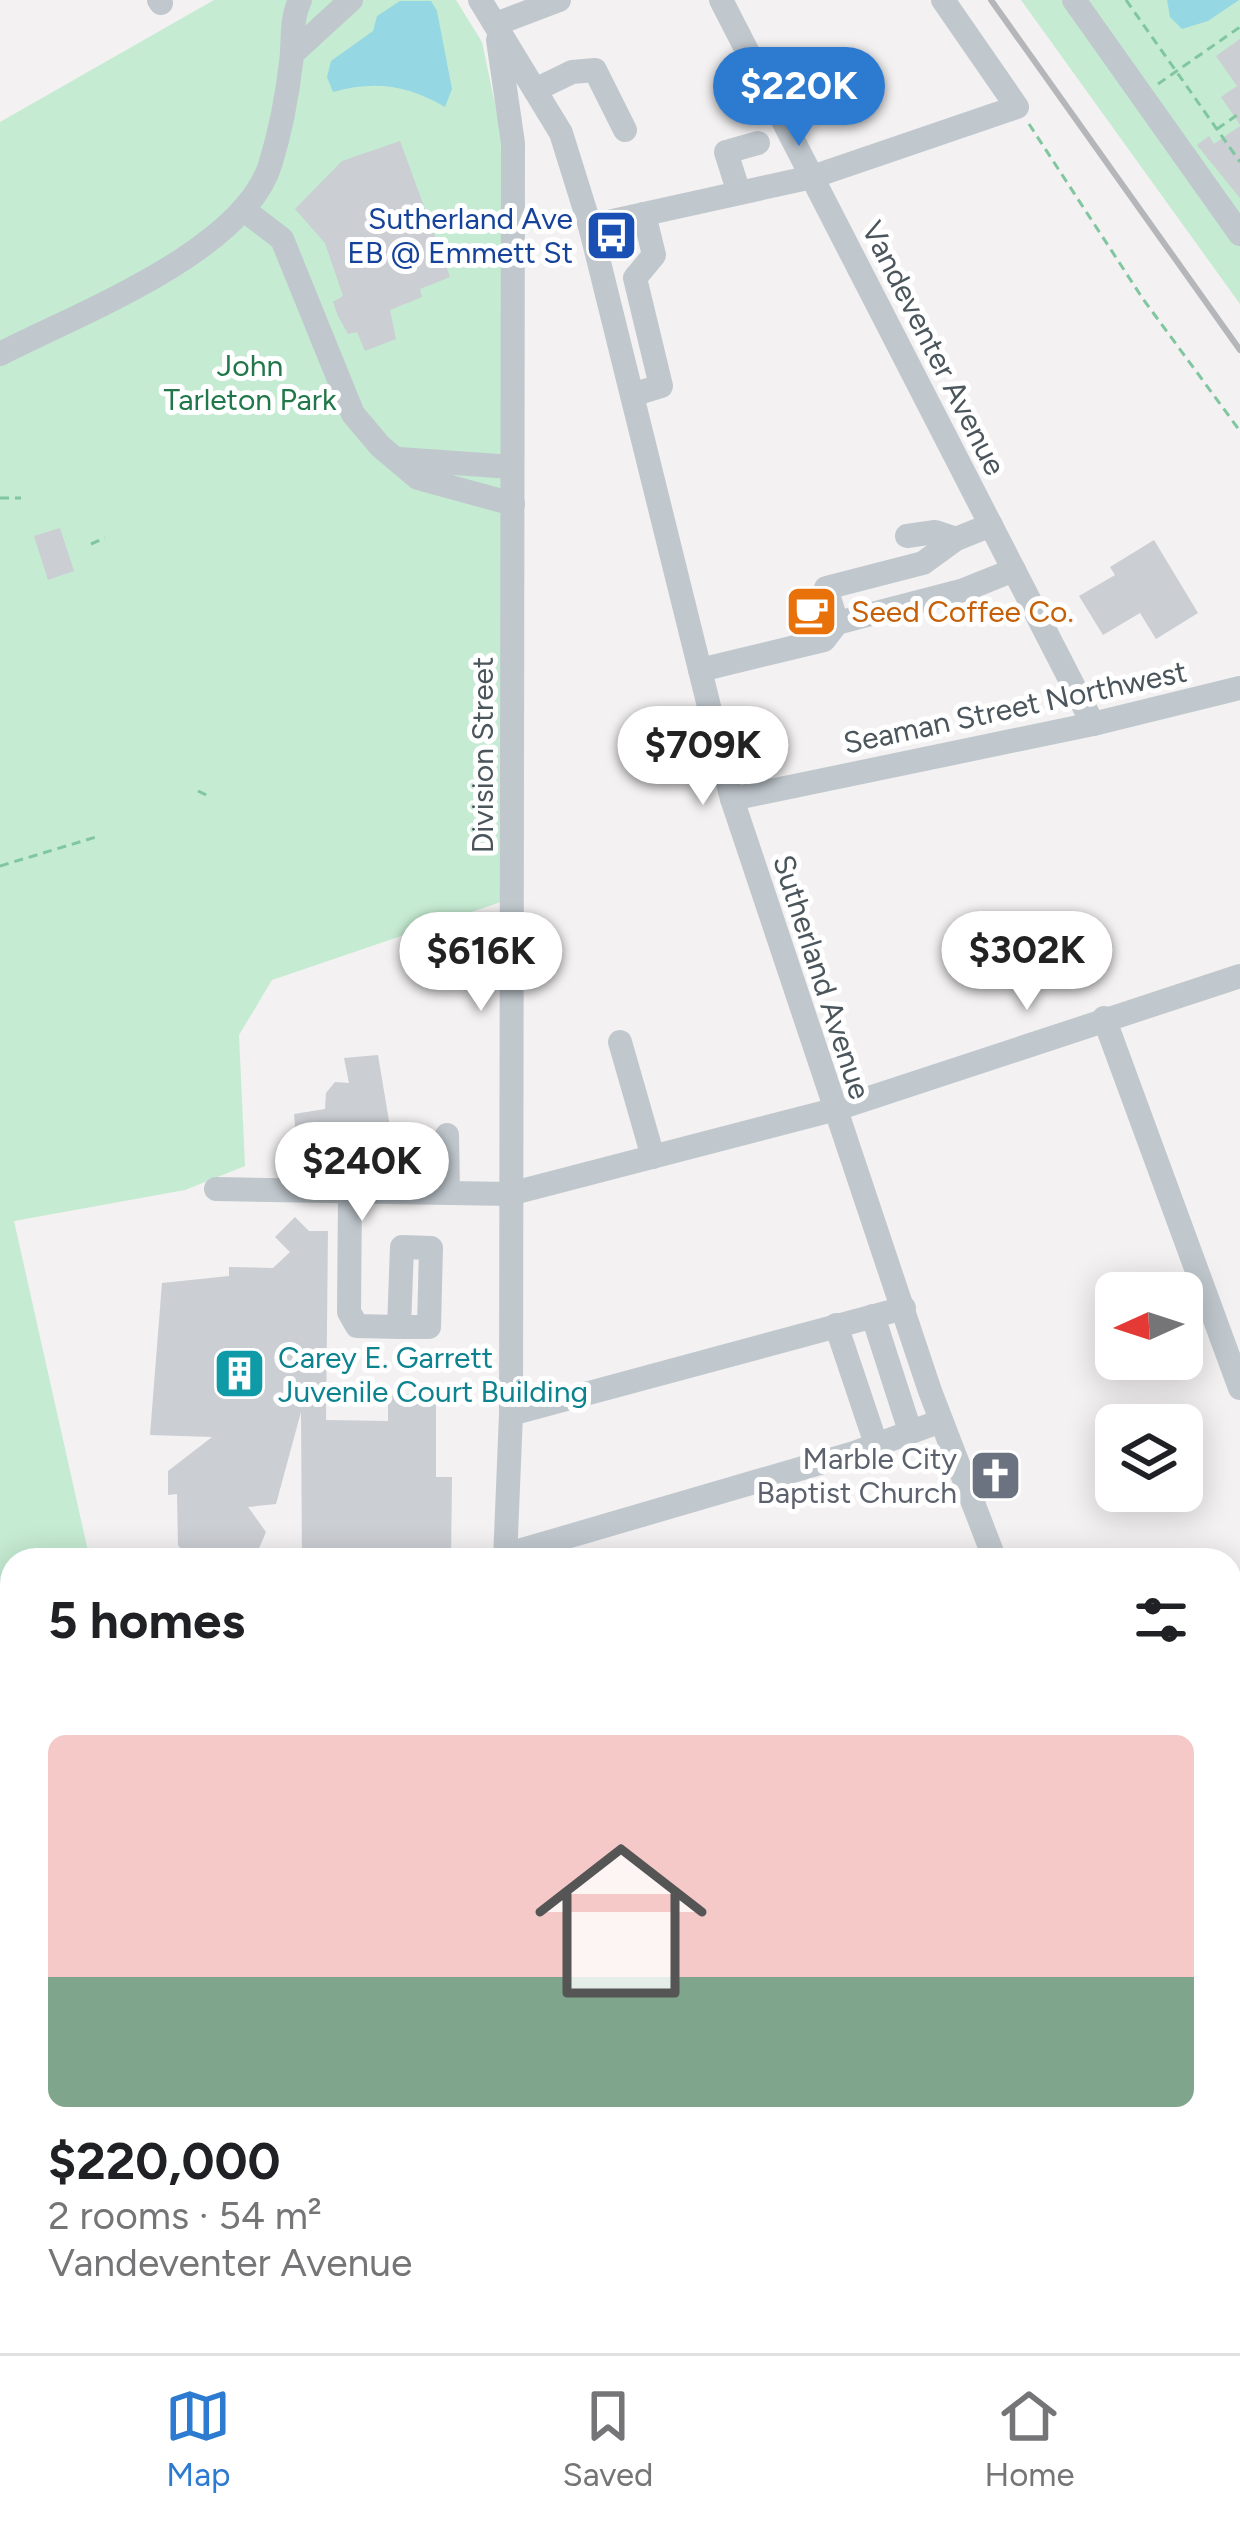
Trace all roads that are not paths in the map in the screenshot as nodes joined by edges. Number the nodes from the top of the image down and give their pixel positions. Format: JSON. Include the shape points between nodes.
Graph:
{"nodes":[{"id":1,"x":300,"y":0,"type":"edge"},
{"id":2,"x":351,"y":0,"type":"edge"},
{"id":3,"x":479,"y":0,"type":"edge"},
{"id":4,"x":559,"y":0,"type":"edge"},
{"id":5,"x":721,"y":0,"type":"edge"},
{"id":6,"x":943,"y":0,"type":"edge"},
{"id":7,"x":1074,"y":0,"type":"edge"},
{"id":8,"x":496,"y":24,"type":"junction"},
{"id":9,"x":292,"y":54,"type":"junction"},
{"id":10,"x":535,"y":90,"type":"junction"},
{"id":11,"x":625,"y":130,"type":"dead end"},
{"id":12,"x":758,"y":143,"type":"dead end"},
{"id":13,"x":812,"y":177,"type":"junction"},
{"id":14,"x":739,"y":193,"type":"junction"},
{"id":15,"x":244,"y":210,"type":"junction"},
{"id":16,"x":644,"y":214,"type":"junction"},
{"id":17,"x":590,"y":226,"type":"junction"},
{"id":18,"x":1240,"y":234,"type":"edge"},
{"id":19,"x":0,"y":354,"type":"edge"},
{"id":20,"x":632,"y":395,"type":"junction"},
{"id":21,"x":399,"y":459,"type":"junction"},
{"id":22,"x":512,"y":467,"type":"junction"},
{"id":23,"x":513,"y":503,"type":"junction"},
{"id":24,"x":991,"y":525,"type":"junction"},
{"id":25,"x":907,"y":536,"type":"dead end"},
{"id":26,"x":956,"y":539,"type":"junction"},
{"id":27,"x":1014,"y":570,"type":"junction"},
{"id":28,"x":837,"y":623,"type":"junction"},
{"id":29,"x":700,"y":670,"type":"junction"},
{"id":30,"x":1240,"y":688,"type":"edge"},
{"id":31,"x":1093,"y":724,"type":"junction"},
{"id":32,"x":732,"y":799,"type":"junction"},
{"id":33,"x":1240,"y":976,"type":"edge"},
{"id":34,"x":1104,"y":1018,"type":"junction"},
{"id":35,"x":620,"y":1042,"type":"dead end"},
{"id":36,"x":833,"y":1110,"type":"junction"},
{"id":37,"x":447,"y":1135,"type":"dead end"},
{"id":38,"x":653,"y":1157,"type":"junction"},
{"id":39,"x":216,"y":1189,"type":"dead end"},
{"id":40,"x":448,"y":1193,"type":"junction"},
{"id":41,"x":350,"y":1194,"type":"junction"},
{"id":42,"x":510,"y":1194,"type":"junction"},
{"id":43,"x":904,"y":1309,"type":"junction"},
{"id":44,"x":873,"y":1316,"type":"junction"},
{"id":45,"x":836,"y":1325,"type":"junction"},
{"id":46,"x":399,"y":1327,"type":"dead end"},
{"id":47,"x":887,"y":1359,"type":"junction"},
{"id":48,"x":851,"y":1371,"type":"junction"},
{"id":49,"x":1240,"y":1388,"type":"edge"},
{"id":50,"x":511,"y":1414,"type":"junction"},
{"id":51,"x":941,"y":1420,"type":"junction"},
{"id":52,"x":910,"y":1431,"type":"junction"},
{"id":53,"x":876,"y":1444,"type":"junction"},
{"id":54,"x":505,"y":1548,"type":"edge"},
{"id":55,"x":535,"y":1548,"type":"edge"},
{"id":56,"x":990,"y":1548,"type":"edge"}],
"edges":[{"from":1,"to":9,"type":"street"},
{"from":2,"to":9,"type":"street"},
{"from":3,"to":8,"type":"street","name":"Sutherland Avenue"},
{"from":4,"to":8,"type":"street"},
{"from":5,"to":13,"type":"street","name":"Vandeventer Avenue"},
{"from":6,"to":13,"type":"street","via":[[1017,107]]},
{"from":7,"to":18,"type":"street","via":[[1148,92]]},
{"from":8,"to":10,"type":"street","name":"Sutherland Avenue"},
{"from":8,"to":22,"type":"street","name":"Division Street","via":[[513,143]]},
{"from":9,"to":15,"type":"street","via":[[269,170]]},
{"from":10,"to":11,"type":"street","via":[[595,70]]},
{"from":10,"to":17,"type":"street","name":"Sutherland Avenue","via":[[561,133]]},
{"from":12,"to":14,"type":"street","via":[[726,152]]},
{"from":13,"to":14,"type":"street"},
{"from":13,"to":24,"type":"street","name":"Vandeventer Avenue"},
{"from":14,"to":16,"type":"street"},
{"from":15,"to":19,"type":"street","via":[[190,255]]},
{"from":15,"to":21,"type":"street","via":[[283,239],[353,414]]},
{"from":16,"to":17,"type":"street"},
{"from":16,"to":20,"type":"street","via":[[654,255],[635,278],[661,386]]},
{"from":17,"to":20,"type":"street","name":"Sutherland Avenue"},
{"from":20,"to":29,"type":"street","name":"Sutherland Avenue"},
{"from":21,"to":22,"type":"street"},
{"from":21,"to":23,"type":"street","via":[[418,478]]},
{"from":22,"to":23,"type":"street","name":"Division Street"},
{"from":23,"to":42,"type":"street","name":"Division Street"},
{"from":24,"to":26,"type":"street"},
{"from":24,"to":27,"type":"street","name":"Vandeventer Avenue"},
{"from":25,"to":26,"type":"street"},
{"from":26,"to":28,"type":"street","via":[[923,563],[826,588]]},
{"from":27,"to":28,"type":"street"},
{"from":27,"to":31,"type":"street","name":"Vandeventer Avenue"},
{"from":28,"to":29,"type":"street","via":[[824,640]]},
{"from":29,"to":32,"type":"street","name":"Sutherland Avenue"},
{"from":30,"to":31,"type":"street","name":"Seaman Street Northwest"},
{"from":31,"to":32,"type":"street","name":"Seaman Street Northwest"},
{"from":32,"to":36,"type":"street","name":"Sutherland Avenue"},
{"from":33,"to":34,"type":"street"},
{"from":34,"to":36,"type":"street"},
{"from":34,"to":49,"type":"street"},
{"from":35,"to":38,"type":"street"},
{"from":36,"to":38,"type":"street"},
{"from":36,"to":43,"type":"street","name":"Sutherland Avenue"},
{"from":37,"to":40,"type":"street"},
{"from":38,"to":42,"type":"street"},
{"from":39,"to":41,"type":"street"},
{"from":40,"to":41,"type":"street"},
{"from":40,"to":42,"type":"street"},
{"from":41,"to":46,"type":"street","via":[[349,1312],[357,1326]]},
{"from":42,"to":50,"type":"street","name":"Division Street"},
{"from":43,"to":44,"type":"street"},
{"from":43,"to":51,"type":"street","name":"Sutherland Avenue"},
{"from":44,"to":45,"type":"street"},
{"from":44,"to":47,"type":"street"},
{"from":45,"to":48,"type":"street"},
{"from":45,"to":50,"type":"street"},
{"from":47,"to":48,"type":"street"},
{"from":47,"to":52,"type":"street"},
{"from":48,"to":53,"type":"street"},
{"from":50,"to":54,"type":"street","name":"Division Street"},
{"from":51,"to":52,"type":"street"},
{"from":51,"to":56,"type":"street","name":"Sutherland Avenue"},
{"from":52,"to":53,"type":"street"},
{"from":53,"to":55,"type":"street"}]}
